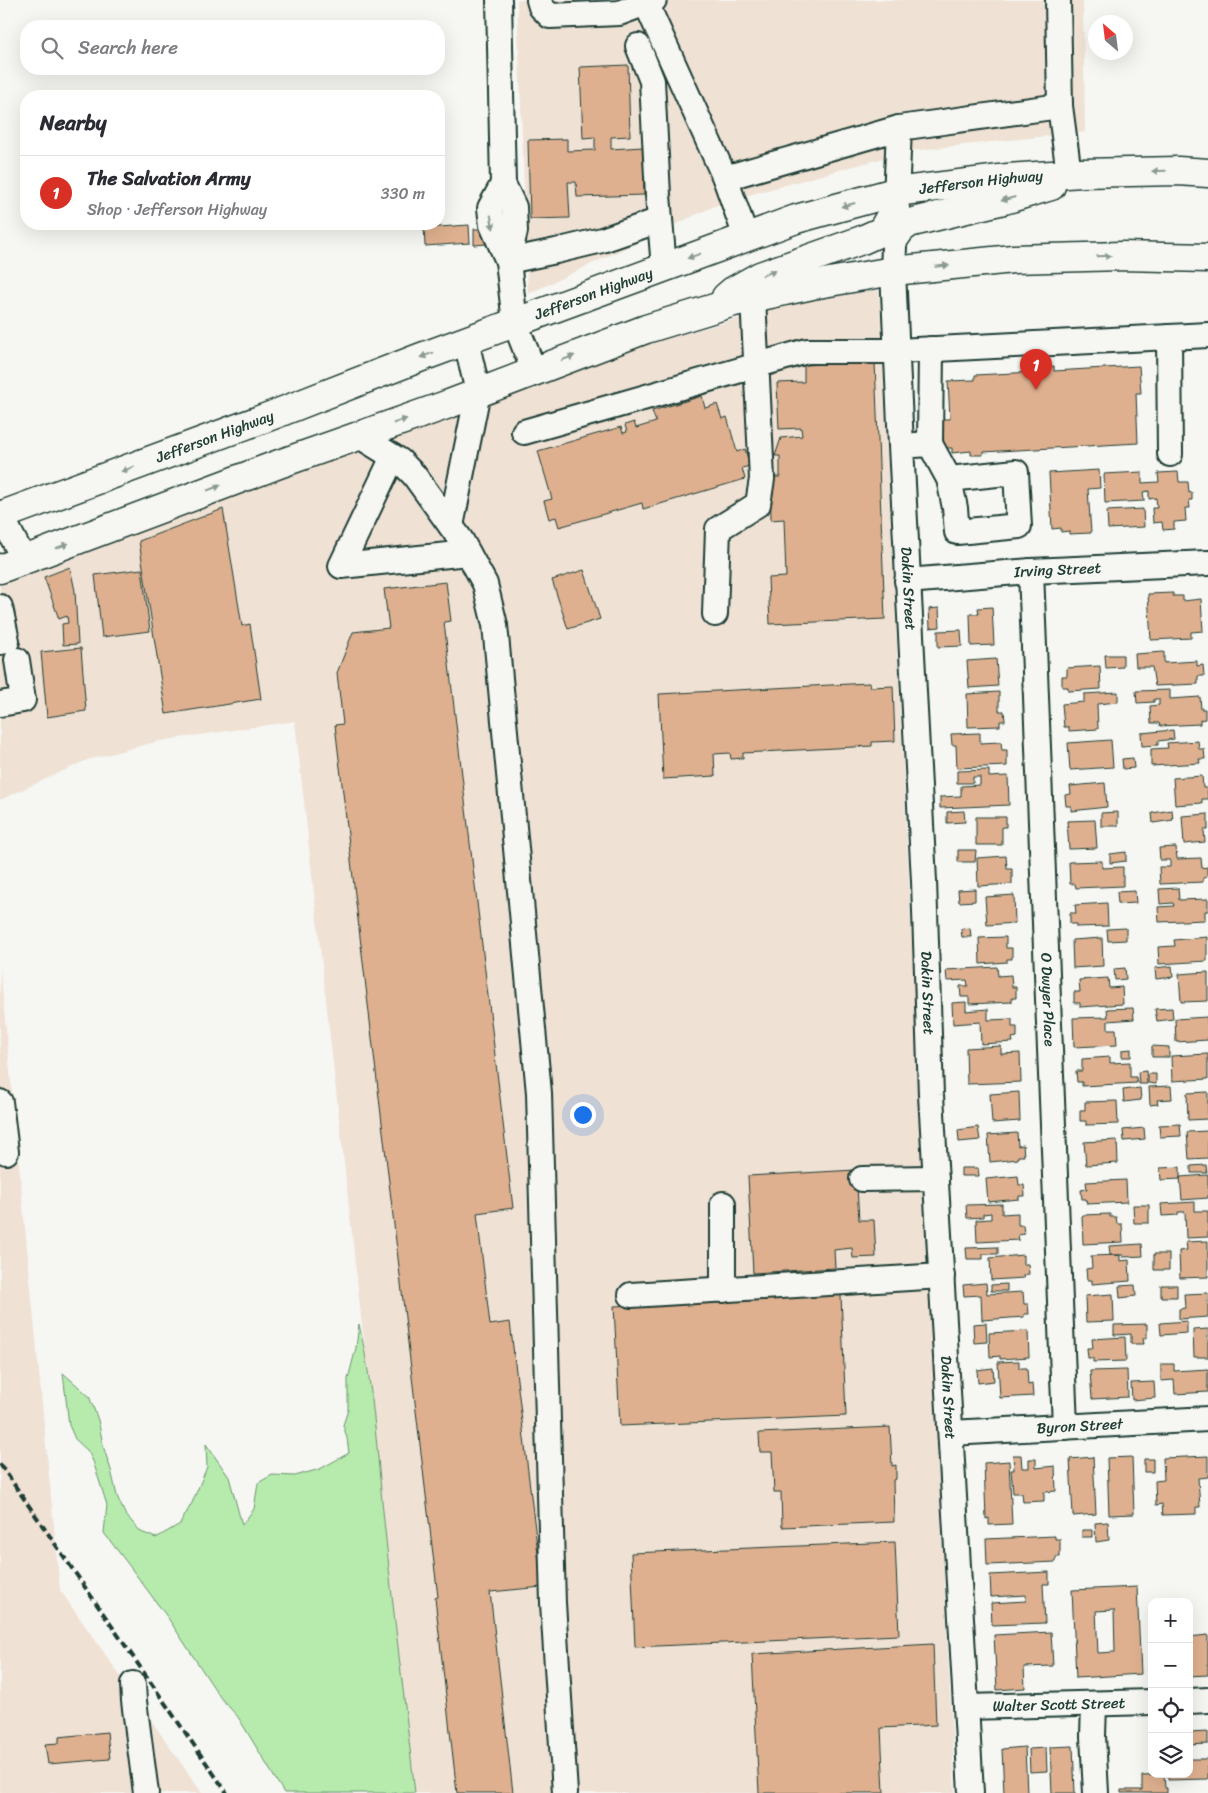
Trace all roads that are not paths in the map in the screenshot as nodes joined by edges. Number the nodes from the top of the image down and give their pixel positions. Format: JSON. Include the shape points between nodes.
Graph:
{"nodes":[{"id":1,"x":499,"y":0,"type":"edge"},
{"id":2,"x":539,"y":0,"type":"edge"},
{"id":3,"x":1058,"y":0,"type":"edge"},
{"id":4,"x":649,"y":1,"type":"edge"},
{"id":5,"x":589,"y":7,"type":"edge"},
{"id":6,"x":638,"y":46,"type":"dead end"},
{"id":7,"x":1060,"y":106,"type":"junction"},
{"id":8,"x":899,"y":128,"type":"junction"},
{"id":9,"x":1069,"y":174,"type":"junction"},
{"id":10,"x":1208,"y":174,"type":"edge"},
{"id":11,"x":725,"y":178,"type":"junction"},
{"id":12,"x":895,"y":200,"type":"junction"},
{"id":13,"x":660,"y":220,"type":"junction"},
{"id":14,"x":746,"y":237,"type":"junction"},
{"id":15,"x":894,"y":239,"type":"junction"},
{"id":16,"x":1208,"y":258,"type":"edge"},
{"id":17,"x":508,"y":261,"type":"junction"},
{"id":18,"x":664,"y":268,"type":"junction"},
{"id":19,"x":893,"y":271,"type":"junction"},
{"id":20,"x":753,"y":298,"type":"junction"},
{"id":21,"x":714,"y":308,"type":"junction"},
{"id":22,"x":514,"y":323,"type":"junction"},
{"id":23,"x":1208,"y":335,"type":"edge"},
{"id":24,"x":1169,"y":337,"type":"junction"},
{"id":25,"x":466,"y":341,"type":"junction"},
{"id":26,"x":931,"y":349,"type":"junction"},
{"id":27,"x":897,"y":351,"type":"junction"},
{"id":28,"x":756,"y":365,"type":"junction"},
{"id":29,"x":534,"y":371,"type":"junction"},
{"id":30,"x":478,"y":392,"type":"junction"},
{"id":31,"x":524,"y":432,"type":"dead end"},
{"id":32,"x":358,"y":435,"type":"junction"},
{"id":33,"x":930,"y":444,"type":"junction"},
{"id":34,"x":901,"y":446,"type":"junction"},
{"id":35,"x":1170,"y":454,"type":"dead end"},
{"id":36,"x":393,"y":457,"type":"junction"},
{"id":37,"x":949,"y":479,"type":"dead end"},
{"id":38,"x":1,"y":515,"type":"edge"},
{"id":39,"x":451,"y":526,"type":"junction"},
{"id":40,"x":468,"y":553,"type":"junction"},
{"id":41,"x":1208,"y":563,"type":"edge"},
{"id":42,"x":12,"y":564,"type":"edge"},
{"id":43,"x":1031,"y":571,"type":"junction"},
{"id":44,"x":907,"y":581,"type":"junction"},
{"id":45,"x":0,"y":607,"type":"edge"},
{"id":46,"x":715,"y":614,"type":"dead end"},
{"id":47,"x":0,"y":642,"type":"edge"},
{"id":48,"x":17,"y":660,"type":"dead end"},
{"id":49,"x":0,"y":704,"type":"edge"},
{"id":50,"x":0,"y":1102,"type":"edge"},
{"id":51,"x":6,"y":1152,"type":"dead end"},
{"id":52,"x":862,"y":1178,"type":"dead end"},
{"id":53,"x":936,"y":1178,"type":"junction"},
{"id":54,"x":723,"y":1204,"type":"dead end"},
{"id":55,"x":942,"y":1276,"type":"junction"},
{"id":56,"x":723,"y":1290,"type":"junction"},
{"id":57,"x":631,"y":1295,"type":"dead end"},
{"id":58,"x":1208,"y":1419,"type":"edge"},
{"id":59,"x":1065,"y":1428,"type":"junction"},
{"id":60,"x":951,"y":1433,"type":"junction"},
{"id":61,"x":133,"y":1684,"type":"dead end"},
{"id":62,"x":1208,"y":1700,"type":"edge"},
{"id":63,"x":1193,"y":1701,"type":"edge"},
{"id":64,"x":1148,"y":1702,"type":"edge"},
{"id":65,"x":1094,"y":1704,"type":"junction"},
{"id":66,"x":967,"y":1707,"type":"junction"},
{"id":67,"x":146,"y":1793,"type":"edge"},
{"id":68,"x":565,"y":1793,"type":"edge"},
{"id":69,"x":971,"y":1793,"type":"edge"},
{"id":70,"x":1096,"y":1793,"type":"edge"}],
"edges":[{"from":1,"to":17,"type":"street","via":[[503,184],[490,208],[492,225]]},
{"from":2,"to":5,"type":"street","via":[[550,16]]},
{"from":3,"to":7,"type":"street"},
{"from":4,"to":5,"type":"street","via":[[619,13]]},
{"from":4,"to":11,"type":"street"},
{"from":6,"to":13,"type":"street","via":[[652,81]]},
{"from":7,"to":8,"type":"street"},
{"from":7,"to":9,"type":"street"},
{"from":8,"to":11,"type":"street"},
{"from":8,"to":12,"type":"street","name":"Dakin Street"},
{"from":10,"to":9,"type":"main road","name":"Jefferson Highway","one_way":true,"via":[[1178,170]]},
{"from":9,"to":12,"type":"main road","name":"Jefferson Highway","via":[[1008,178]]},
{"from":9,"to":15,"type":"main road","one_way":true,"via":[[1049,188],[909,224],[900,229]]},
{"from":11,"to":14,"type":"street"},
{"from":12,"to":14,"type":"main road","name":"Jefferson Highway","one_way":true,"via":[[796,218]]},
{"from":12,"to":15,"type":"street","name":"Dakin Street"},
{"from":21,"to":12,"type":"main road","one_way":true,"via":[[733,291],[760,276],[882,231]]},
{"from":13,"to":17,"type":"street","via":[[602,240]]},
{"from":13,"to":18,"type":"street"},
{"from":14,"to":18,"type":"main road","name":"Jefferson Highway","one_way":true},
{"from":15,"to":19,"type":"street","name":"Dakin Street"},
{"from":19,"to":16,"type":"main road","one_way":true,"via":[[1013,259]]},
{"from":17,"to":22,"type":"street"},
{"from":18,"to":22,"type":"main road","name":"Jefferson Highway"},
{"from":19,"to":20,"type":"main road"},
{"from":19,"to":27,"type":"street","name":"Dakin Street"},
{"from":20,"to":21,"type":"main road"},
{"from":20,"to":28,"type":"street"},
{"from":29,"to":21,"type":"main road","one_way":true,"via":[[646,329]]},
{"from":22,"to":25,"type":"main road","name":"Jefferson Highway"},
{"from":22,"to":29,"type":"street"},
{"from":23,"to":24,"type":"street"},
{"from":24,"to":26,"type":"street"},
{"from":24,"to":35,"type":"street"},
{"from":25,"to":30,"type":"street"},
{"from":25,"to":38,"type":"main road","name":"Jefferson Highway","one_way":true},
{"from":26,"to":27,"type":"street"},
{"from":26,"to":33,"type":"street"},
{"from":27,"to":28,"type":"street","via":[[807,351]]},
{"from":27,"to":34,"type":"street","name":"Dakin Street"},
{"from":28,"to":31,"type":"street"},
{"from":28,"to":46,"type":"street","via":[[762,479],[758,504],[718,530]]},
{"from":29,"to":30,"type":"main road"},
{"from":32,"to":30,"type":"main road","one_way":true},
{"from":30,"to":39,"type":"street"},
{"from":32,"to":36,"type":"street"},
{"from":42,"to":32,"type":"main road","one_way":true},
{"from":33,"to":34,"type":"street"},
{"from":33,"to":37,"type":"street"},
{"from":34,"to":44,"type":"street","name":"Dakin Street"},
{"from":36,"to":39,"type":"street","via":[[414,475]]},
{"from":36,"to":40,"type":"street","via":[[341,566]]},
{"from":38,"to":42,"type":"street"},
{"from":39,"to":40,"type":"street"},
{"from":40,"to":68,"type":"street","via":[[485,584],[496,625],[539,1093],[553,1603]]},
{"from":41,"to":43,"type":"street","name":"Irving Street"},
{"from":43,"to":44,"type":"street","name":"Irving Street"},
{"from":43,"to":59,"type":"street","name":"O Dwyer Place"},
{"from":44,"to":53,"type":"street","name":"Dakin Street"},
{"from":45,"to":47,"type":"street","via":[[7,641]]},
{"from":48,"to":49,"type":"street","via":[[23,700]]},
{"from":50,"to":51,"type":"street"},
{"from":52,"to":53,"type":"street"},
{"from":53,"to":55,"type":"street","name":"Dakin Street"},
{"from":54,"to":56,"type":"street"},
{"from":55,"to":56,"type":"street"},
{"from":55,"to":60,"type":"street","name":"Dakin Street"},
{"from":56,"to":57,"type":"street"},
{"from":58,"to":59,"type":"street","name":"Byron Street"},
{"from":59,"to":60,"type":"street","name":"Byron Street"},
{"from":60,"to":66,"type":"street","name":"Dakin Street"},
{"from":61,"to":67,"type":"street"},
{"from":62,"to":63,"type":"street"},
{"from":64,"to":65,"type":"street","name":"Walter Scott Street"},
{"from":65,"to":66,"type":"street","name":"Walter Scott Street"},
{"from":65,"to":70,"type":"street"},
{"from":66,"to":69,"type":"street","name":"Dakin Street"}]}
